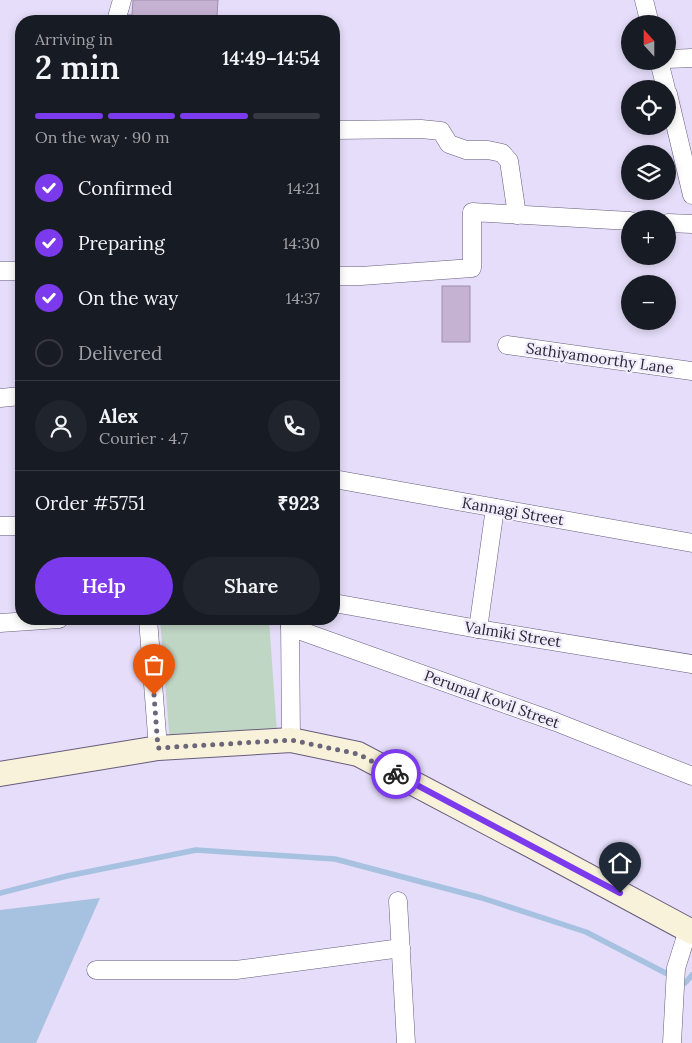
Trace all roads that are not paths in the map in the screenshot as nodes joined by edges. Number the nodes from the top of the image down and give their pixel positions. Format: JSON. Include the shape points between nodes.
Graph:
{"nodes":[{"id":1,"x":122,"y":0,"type":"edge"},
{"id":2,"x":644,"y":0,"type":"edge"},
{"id":3,"x":118,"y":15,"type":"edge"},
{"id":4,"x":648,"y":15,"type":"edge"},
{"id":5,"x":692,"y":58,"type":"edge"},
{"id":6,"x":676,"y":59,"type":"edge"},
{"id":7,"x":676,"y":128,"type":"edge"},
{"id":8,"x":340,"y":130,"type":"edge"},
{"id":9,"x":692,"y":195,"type":"edge"},
{"id":10,"x":517,"y":215,"type":"junction"},
{"id":11,"x":621,"y":221,"type":"edge"},
{"id":12,"x":676,"y":223,"type":"edge"},
{"id":13,"x":692,"y":224,"type":"edge"},
{"id":14,"x":0,"y":271,"type":"edge"},
{"id":15,"x":15,"y":271,"type":"edge"},
{"id":16,"x":340,"y":276,"type":"edge"},
{"id":17,"x":507,"y":345,"type":"dead end"},
{"id":18,"x":692,"y":370,"type":"edge"},
{"id":19,"x":15,"y":397,"type":"edge"},
{"id":20,"x":0,"y":398,"type":"edge"},
{"id":21,"x":340,"y":480,"type":"edge"},
{"id":22,"x":495,"y":508,"type":"junction"},
{"id":23,"x":0,"y":526,"type":"edge"},
{"id":24,"x":15,"y":526,"type":"edge"},
{"id":25,"x":692,"y":543,"type":"edge"},
{"id":26,"x":340,"y":604,"type":"edge"},
{"id":27,"x":15,"y":622,"type":"edge"},
{"id":28,"x":0,"y":623,"type":"edge"},
{"id":29,"x":148,"y":625,"type":"edge"},
{"id":30,"x":290,"y":625,"type":"edge"},
{"id":31,"x":295,"y":625,"type":"edge"},
{"id":32,"x":478,"y":629,"type":"junction"},
{"id":33,"x":692,"y":664,"type":"edge"},
{"id":34,"x":291,"y":740,"type":"junction"},
{"id":35,"x":158,"y":748,"type":"junction"},
{"id":36,"x":0,"y":774,"type":"edge"},
{"id":37,"x":692,"y":776,"type":"edge"},
{"id":38,"x":398,"y":901,"type":"dead end"},
{"id":39,"x":690,"y":931,"type":"edge"},
{"id":40,"x":401,"y":948,"type":"junction"},
{"id":41,"x":96,"y":970,"type":"dead end"},
{"id":42,"x":406,"y":1043,"type":"edge"},
{"id":43,"x":672,"y":1043,"type":"edge"}],
"edges":[{"from":1,"to":3,"type":"street"},
{"from":2,"to":4,"type":"street"},
{"from":5,"to":6,"type":"street"},
{"from":7,"to":9,"type":"street"},
{"from":8,"to":10,"type":"street","via":[[441,131],[449,144],[466,150],[502,153],[509,161]]},
{"from":10,"to":11,"type":"street"},
{"from":10,"to":16,"type":"street","via":[[472,212],[472,268]]},
{"from":12,"to":13,"type":"street"},
{"from":14,"to":15,"type":"street"},
{"from":17,"to":18,"type":"street","name":"Sathiyamoorthy Lane"},
{"from":19,"to":20,"type":"street"},
{"from":21,"to":22,"type":"street","name":"Kannagi Street"},
{"from":22,"to":25,"type":"street","name":"Kannagi Street"},
{"from":22,"to":32,"type":"street"},
{"from":23,"to":24,"type":"street"},
{"from":26,"to":32,"type":"street","name":"Valmiki Street"},
{"from":27,"to":28,"type":"street"},
{"from":29,"to":35,"type":"street"},
{"from":30,"to":34,"type":"street"},
{"from":31,"to":37,"type":"street","name":"Perumal Kovil Street"},
{"from":32,"to":33,"type":"street","name":"Valmiki Street"},
{"from":34,"to":35,"type":"street"},
{"from":34,"to":39,"type":"street","via":[[358,754]]},
{"from":35,"to":36,"type":"street"},
{"from":38,"to":40,"type":"street"},
{"from":39,"to":43,"type":"street","via":[[676,968]]},
{"from":40,"to":41,"type":"street","via":[[236,970]]},
{"from":40,"to":42,"type":"street"}]}
